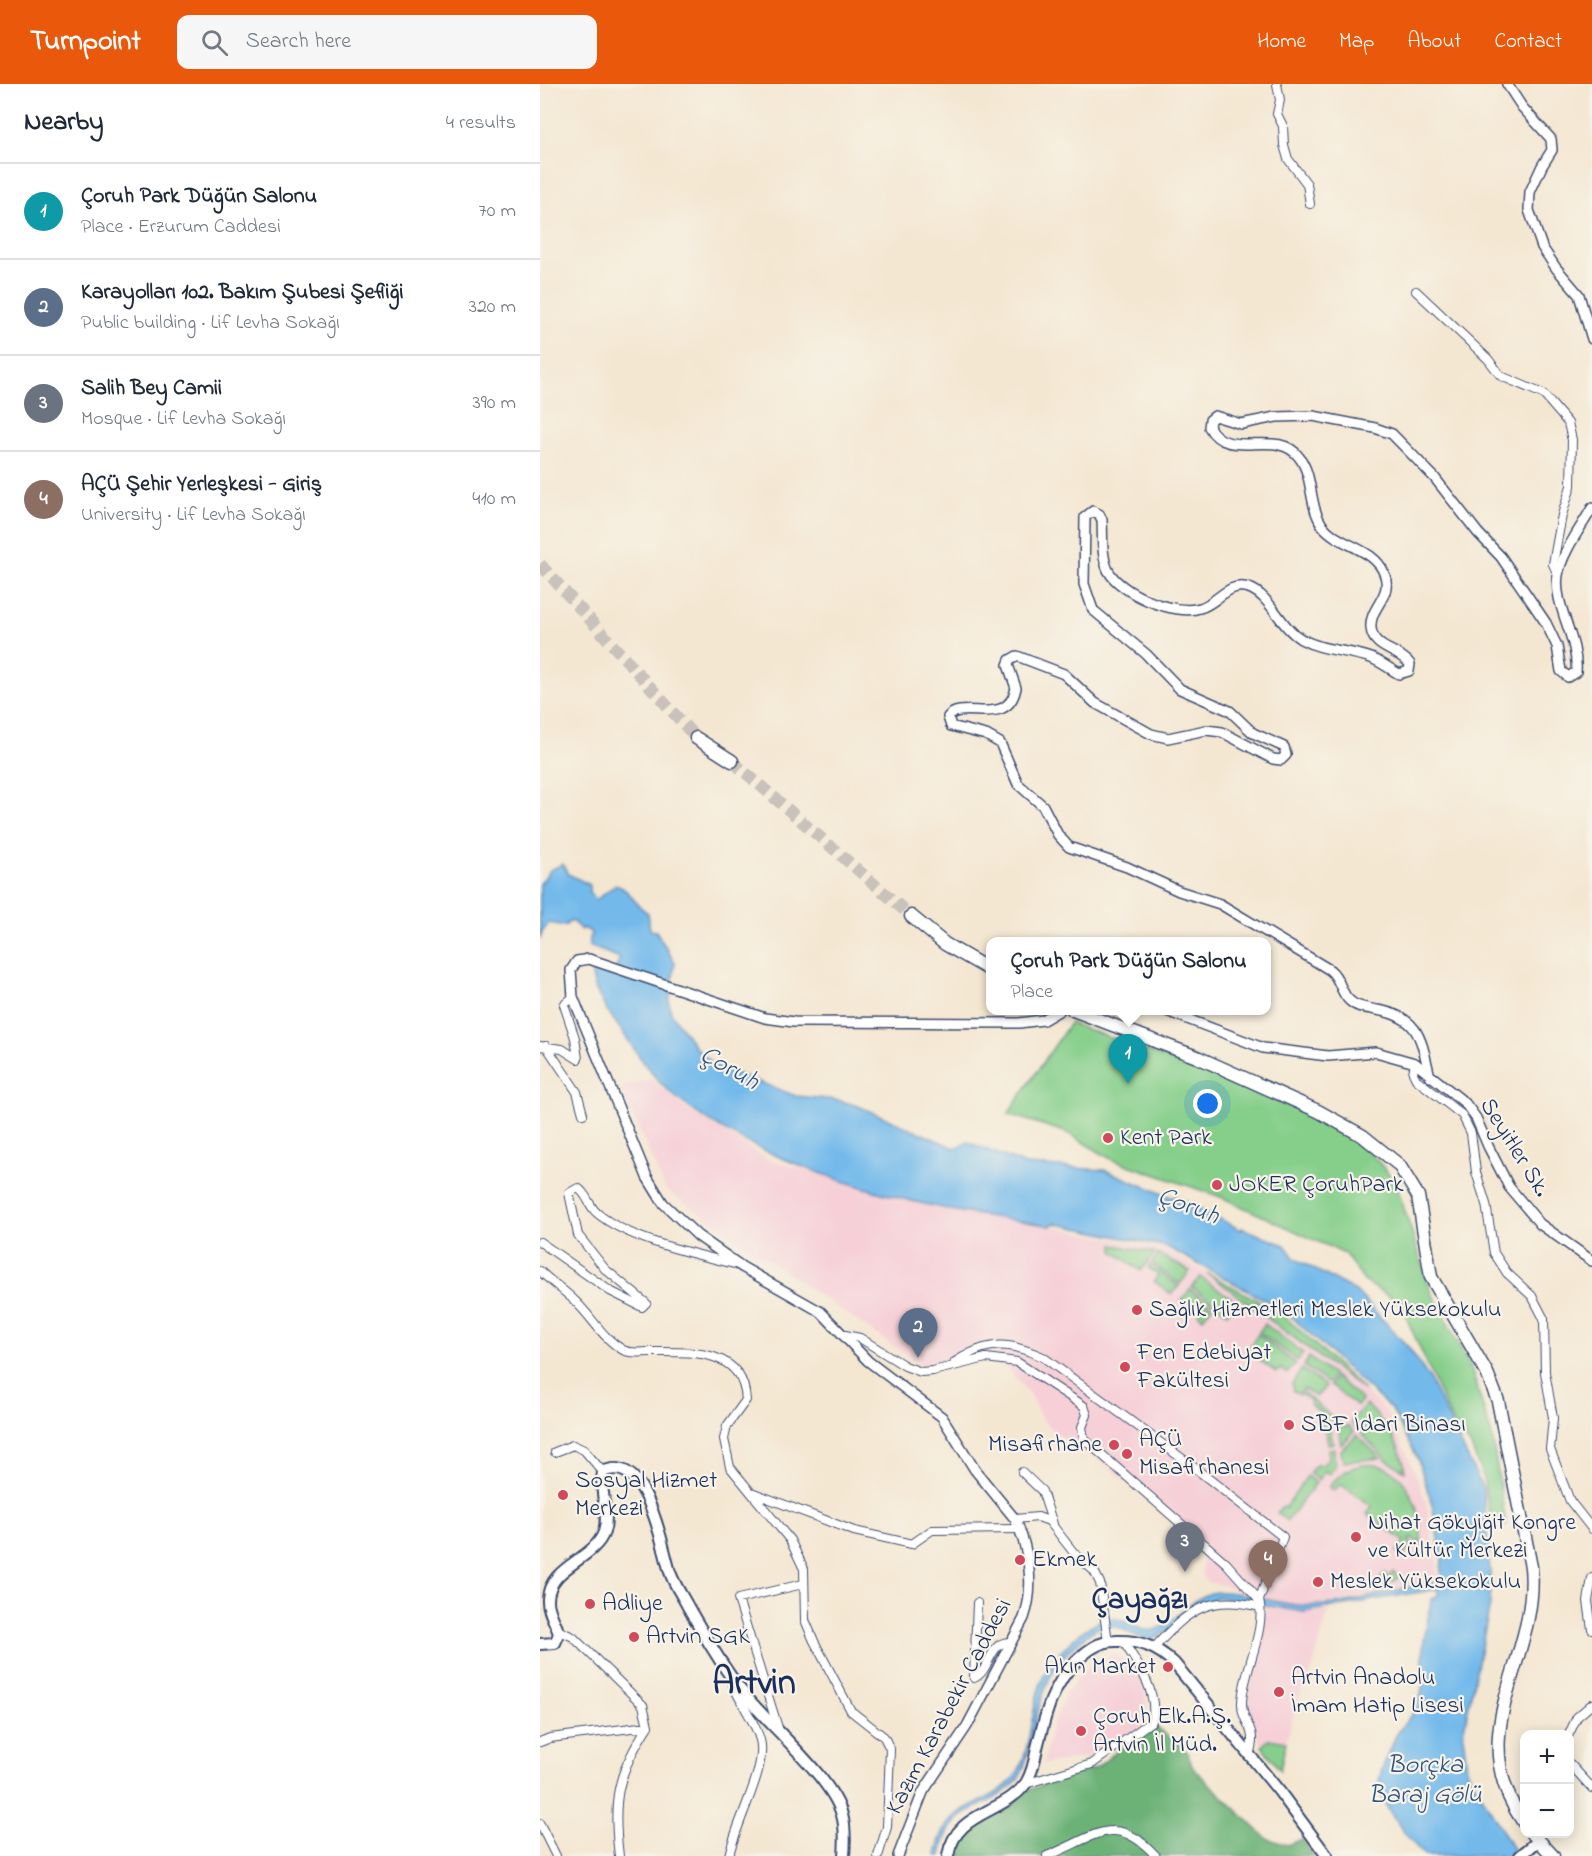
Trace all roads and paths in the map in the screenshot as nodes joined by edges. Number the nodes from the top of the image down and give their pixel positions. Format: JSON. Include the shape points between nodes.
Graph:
{"nodes":[{"id":1,"x":1277,"y":84,"type":"edge"},
{"id":2,"x":1507,"y":84,"type":"edge"},
{"id":3,"x":1310,"y":204,"type":"dead end"},
{"id":4,"x":1416,"y":291,"type":"dead end"},
{"id":5,"x":1592,"y":339,"type":"edge"},
{"id":6,"x":1592,"y":508,"type":"edge"},
{"id":7,"x":1558,"y":575,"type":"junction"},
{"id":8,"x":696,"y":738,"type":"tunnel mouth"},
{"id":9,"x":732,"y":761,"type":"tunnel mouth"},
{"id":10,"x":911,"y":916,"type":"tunnel mouth"},
{"id":11,"x":986,"y":968,"type":"edge"},
{"id":12,"x":573,"y":997,"type":"junction"},
{"id":13,"x":1052,"y":1015,"type":"edge"},
{"id":14,"x":1083,"y":1015,"type":"edge"},
{"id":15,"x":1175,"y":1015,"type":"edge"},
{"id":16,"x":543,"y":1046,"type":"edge"},
{"id":17,"x":1415,"y":1063,"type":"junction"},
{"id":18,"x":1430,"y":1077,"type":"junction"},
{"id":19,"x":583,"y":1113,"type":"dead end"},
{"id":20,"x":540,"y":1242,"type":"edge"},
{"id":21,"x":1592,"y":1261,"type":"edge"},
{"id":22,"x":742,"y":1267,"type":"junction"},
{"id":23,"x":540,"y":1271,"type":"edge"},
{"id":24,"x":845,"y":1335,"type":"junction"},
{"id":25,"x":949,"y":1367,"type":"junction"},
{"id":26,"x":555,"y":1452,"type":"dead end"},
{"id":27,"x":603,"y":1472,"type":"junction"},
{"id":28,"x":1022,"y":1472,"type":"dead end"},
{"id":29,"x":747,"y":1491,"type":"junction"},
{"id":30,"x":1016,"y":1520,"type":"junction"},
{"id":31,"x":1054,"y":1525,"type":"junction"},
{"id":32,"x":1020,"y":1529,"type":"junction"},
{"id":33,"x":1592,"y":1529,"type":"edge"},
{"id":34,"x":1592,"y":1578,"type":"edge"},
{"id":35,"x":803,"y":1584,"type":"junction"},
{"id":36,"x":977,"y":1603,"type":"dead end"},
{"id":37,"x":1259,"y":1604,"type":"junction"},
{"id":38,"x":1592,"y":1629,"type":"edge"},
{"id":39,"x":558,"y":1630,"type":"junction"},
{"id":40,"x":1108,"y":1641,"type":"junction"},
{"id":41,"x":1123,"y":1641,"type":"junction"},
{"id":42,"x":1011,"y":1642,"type":"junction"},
{"id":43,"x":540,"y":1644,"type":"edge"},
{"id":44,"x":1155,"y":1647,"type":"junction"},
{"id":45,"x":726,"y":1670,"type":"junction"},
{"id":46,"x":1592,"y":1704,"type":"edge"},
{"id":47,"x":648,"y":1726,"type":"junction"},
{"id":48,"x":1571,"y":1730,"type":"edge"},
{"id":49,"x":781,"y":1735,"type":"junction"},
{"id":50,"x":540,"y":1742,"type":"edge"},
{"id":51,"x":1249,"y":1755,"type":"junction"},
{"id":52,"x":1574,"y":1769,"type":"edge"},
{"id":53,"x":1025,"y":1784,"type":"junction"},
{"id":54,"x":1592,"y":1788,"type":"edge"},
{"id":55,"x":1520,"y":1817,"type":"edge"},
{"id":56,"x":540,"y":1824,"type":"edge"},
{"id":57,"x":1534,"y":1838,"type":"edge"},
{"id":58,"x":1536,"y":1838,"type":"edge"},
{"id":59,"x":556,"y":1856,"type":"edge"},
{"id":60,"x":619,"y":1856,"type":"edge"},
{"id":61,"x":729,"y":1856,"type":"edge"},
{"id":62,"x":844,"y":1856,"type":"edge"},
{"id":63,"x":878,"y":1856,"type":"edge"},
{"id":64,"x":898,"y":1856,"type":"edge"},
{"id":65,"x":948,"y":1856,"type":"edge"},
{"id":66,"x":1047,"y":1856,"type":"edge"},
{"id":67,"x":1156,"y":1856,"type":"edge"},
{"id":68,"x":1327,"y":1856,"type":"edge"},
{"id":69,"x":1520,"y":1856,"type":"edge"},
{"id":70,"x":1553,"y":1856,"type":"edge"}],
"edges":[{"from":1,"to":3,"type":"street","via":[[1277,114],[1283,126],[1286,152],[1307,184]]},
{"from":2,"to":5,"type":"street","via":[[1551,139],[1552,150],[1530,192],[1529,210],[1542,247],[1579,295]]},
{"from":4,"to":7,"type":"street","via":[[1501,376],[1543,394],[1568,423],[1572,474],[1553,564]]},
{"from":6,"to":7,"type":"street"},
{"from":7,"to":18,"type":"street","via":[[1558,594],[1575,651],[1576,669],[1569,677],[1560,671],[1557,646],[1546,623],[1501,557],[1392,434],[1313,416],[1276,417],[1247,424],[1215,416],[1209,426],[1222,440],[1233,444],[1280,445],[1299,456],[1322,524],[1375,560],[1384,573],[1386,589],[1371,619],[1372,634],[1381,646],[1408,662],[1409,671],[1399,674],[1372,659],[1305,641],[1289,630],[1250,588],[1229,589],[1202,608],[1182,611],[1125,589],[1107,568],[1102,520],[1093,512],[1085,517],[1084,574],[1086,594],[1094,610],[1180,689],[1230,711],[1253,733],[1284,747],[1286,756],[1273,759],[1213,730],[1177,738],[1150,734],[1095,703],[1070,677],[1021,657],[1013,657],[1009,662],[1016,688],[1010,702],[995,710],[956,712],[948,717],[951,726],[1000,743],[1018,784],[1043,806],[1069,847],[1221,904],[1330,970],[1350,1002],[1402,1015],[1413,1025]]},
{"from":8,"to":9,"type":"main road"},
{"from":10,"to":11,"type":"main road","via":[[945,944]]},
{"from":12,"to":13,"type":"street","name":"Kazım Karabekir Caddesi","via":[[571,969],[578,961],[589,959],[765,1018],[810,1023],[1020,1023]]},
{"from":12,"to":16,"type":"street","via":[[564,1005],[578,1059],[562,1049]]},
{"from":12,"to":22,"type":"street","name":"Kazım Karabekir Caddesi","via":[[656,1193],[698,1236]]},
{"from":14,"to":55,"type":"main road","via":[[1197,1057],[1335,1119],[1389,1155],[1412,1182],[1420,1205],[1431,1277],[1487,1372],[1498,1401],[1531,1567],[1532,1592],[1498,1737],[1503,1777]]},
{"from":15,"to":17,"type":"street","via":[[1263,1048],[1328,1056],[1376,1053]]},
{"from":16,"to":19,"type":"street","via":[[577,1092]]},
{"from":17,"to":18,"type":"street","name":"Seyitler Sk."},
{"from":17,"to":33,"type":"street","via":[[1416,1079],[1466,1120],[1494,1253],[1542,1313],[1546,1326],[1545,1372],[1553,1418],[1550,1449],[1569,1501]]},
{"from":18,"to":21,"type":"street","name":"Seyitler Sk.","via":[[1465,1103],[1509,1187],[1540,1224]]},
{"from":20,"to":22,"type":"street","via":[[610,1291],[642,1307],[646,1303],[605,1269],[578,1235],[569,1193],[578,1188],[599,1215],[652,1242]]},
{"from":22,"to":24,"type":"street","name":"Kazım Karabekir Caddesi","via":[[821,1312]]},
{"from":23,"to":29,"type":"street","via":[[575,1300],[612,1343],[627,1352],[721,1358],[737,1370],[745,1383],[746,1400],[727,1425],[724,1439],[729,1467]]},
{"from":24,"to":25,"type":"street","via":[[860,1338],[914,1370],[927,1372]]},
{"from":24,"to":30,"type":"street","name":"Kazım Karabekir Caddesi","via":[[868,1361],[942,1418],[975,1470]]},
{"from":25,"to":37,"type":"street","via":[[986,1358],[1010,1360],[1081,1403],[1087,1412],[1082,1427],[1084,1439],[1220,1557]]},
{"from":25,"to":37,"type":"street","via":[[975,1350],[996,1345],[1043,1357],[1191,1465],[1283,1537]]},
{"from":26,"to":27,"type":"street","via":[[573,1445],[584,1450]]},
{"from":27,"to":39,"type":"main road","via":[[605,1530],[550,1588],[548,1602]]},
{"from":27,"to":45,"type":"main road","via":[[610,1468],[623,1470],[642,1491],[658,1522],[675,1584]]},
{"from":28,"to":31,"type":"street","via":[[1042,1491]]},
{"from":29,"to":32,"type":"street","via":[[854,1531],[912,1544],[932,1530]]},
{"from":29,"to":35,"type":"street","via":[[790,1540],[804,1569]]},
{"from":30,"to":31,"type":"street","via":[[1038,1517]]},
{"from":30,"to":32,"type":"street","name":"Kazım Karabekir Caddesi"},
{"from":31,"to":40,"type":"street","via":[[1074,1553],[1098,1576]]},
{"from":32,"to":42,"type":"street","name":"Kazım Karabekir Caddesi","via":[[1027,1553],[1029,1602]]},
{"from":34,"to":38,"type":"street","via":[[1588,1600]]},
{"from":35,"to":49,"type":"street","via":[[738,1599]]},
{"from":35,"to":63,"type":"street","via":[[805,1620],[814,1641],[851,1711],[884,1737],[890,1749],[887,1827]]},
{"from":36,"to":42,"type":"street","via":[[974,1678],[984,1672],[998,1646]]},
{"from":37,"to":44,"type":"street","via":[[1234,1600],[1212,1603],[1182,1621]]},
{"from":37,"to":51,"type":"street","via":[[1242,1701],[1254,1735]]},
{"from":39,"to":43,"type":"main road","via":[[555,1643]]},
{"from":39,"to":47,"type":"street","via":[[573,1636],[643,1705]]},
{"from":40,"to":41,"type":"main road"},
{"from":40,"to":53,"type":"main road","via":[[1090,1648],[1061,1680],[1046,1713]]},
{"from":41,"to":44,"type":"main road"},
{"from":41,"to":53,"type":"street","via":[[1147,1683],[1154,1710],[1152,1721],[1092,1764]]},
{"from":42,"to":64,"type":"street","name":"Kazım Karabekir Caddesi","via":[[967,1726],[923,1792]]},
{"from":44,"to":51,"type":"main road","via":[[1181,1670]]},
{"from":45,"to":49,"type":"main road"},
{"from":45,"to":61,"type":"street","via":[[757,1731],[763,1753]]},
{"from":46,"to":48,"type":"street"},
{"from":47,"to":50,"type":"street"},
{"from":47,"to":60,"type":"street","via":[[629,1756],[618,1785],[614,1819]]},
{"from":49,"to":62,"type":"main road","via":[[837,1802],[843,1817]]},
{"from":51,"to":68,"type":"main road"},
{"from":52,"to":54,"type":"street"},
{"from":53,"to":65,"type":"main road","via":[[965,1824],[954,1837]]},
{"from":56,"to":59,"type":"street"},
{"from":57,"to":69,"type":"main road"},
{"from":58,"to":70,"type":"main road"},
{"from":66,"to":67,"type":"street","via":[[1099,1834],[1121,1830],[1139,1838]]}]}
